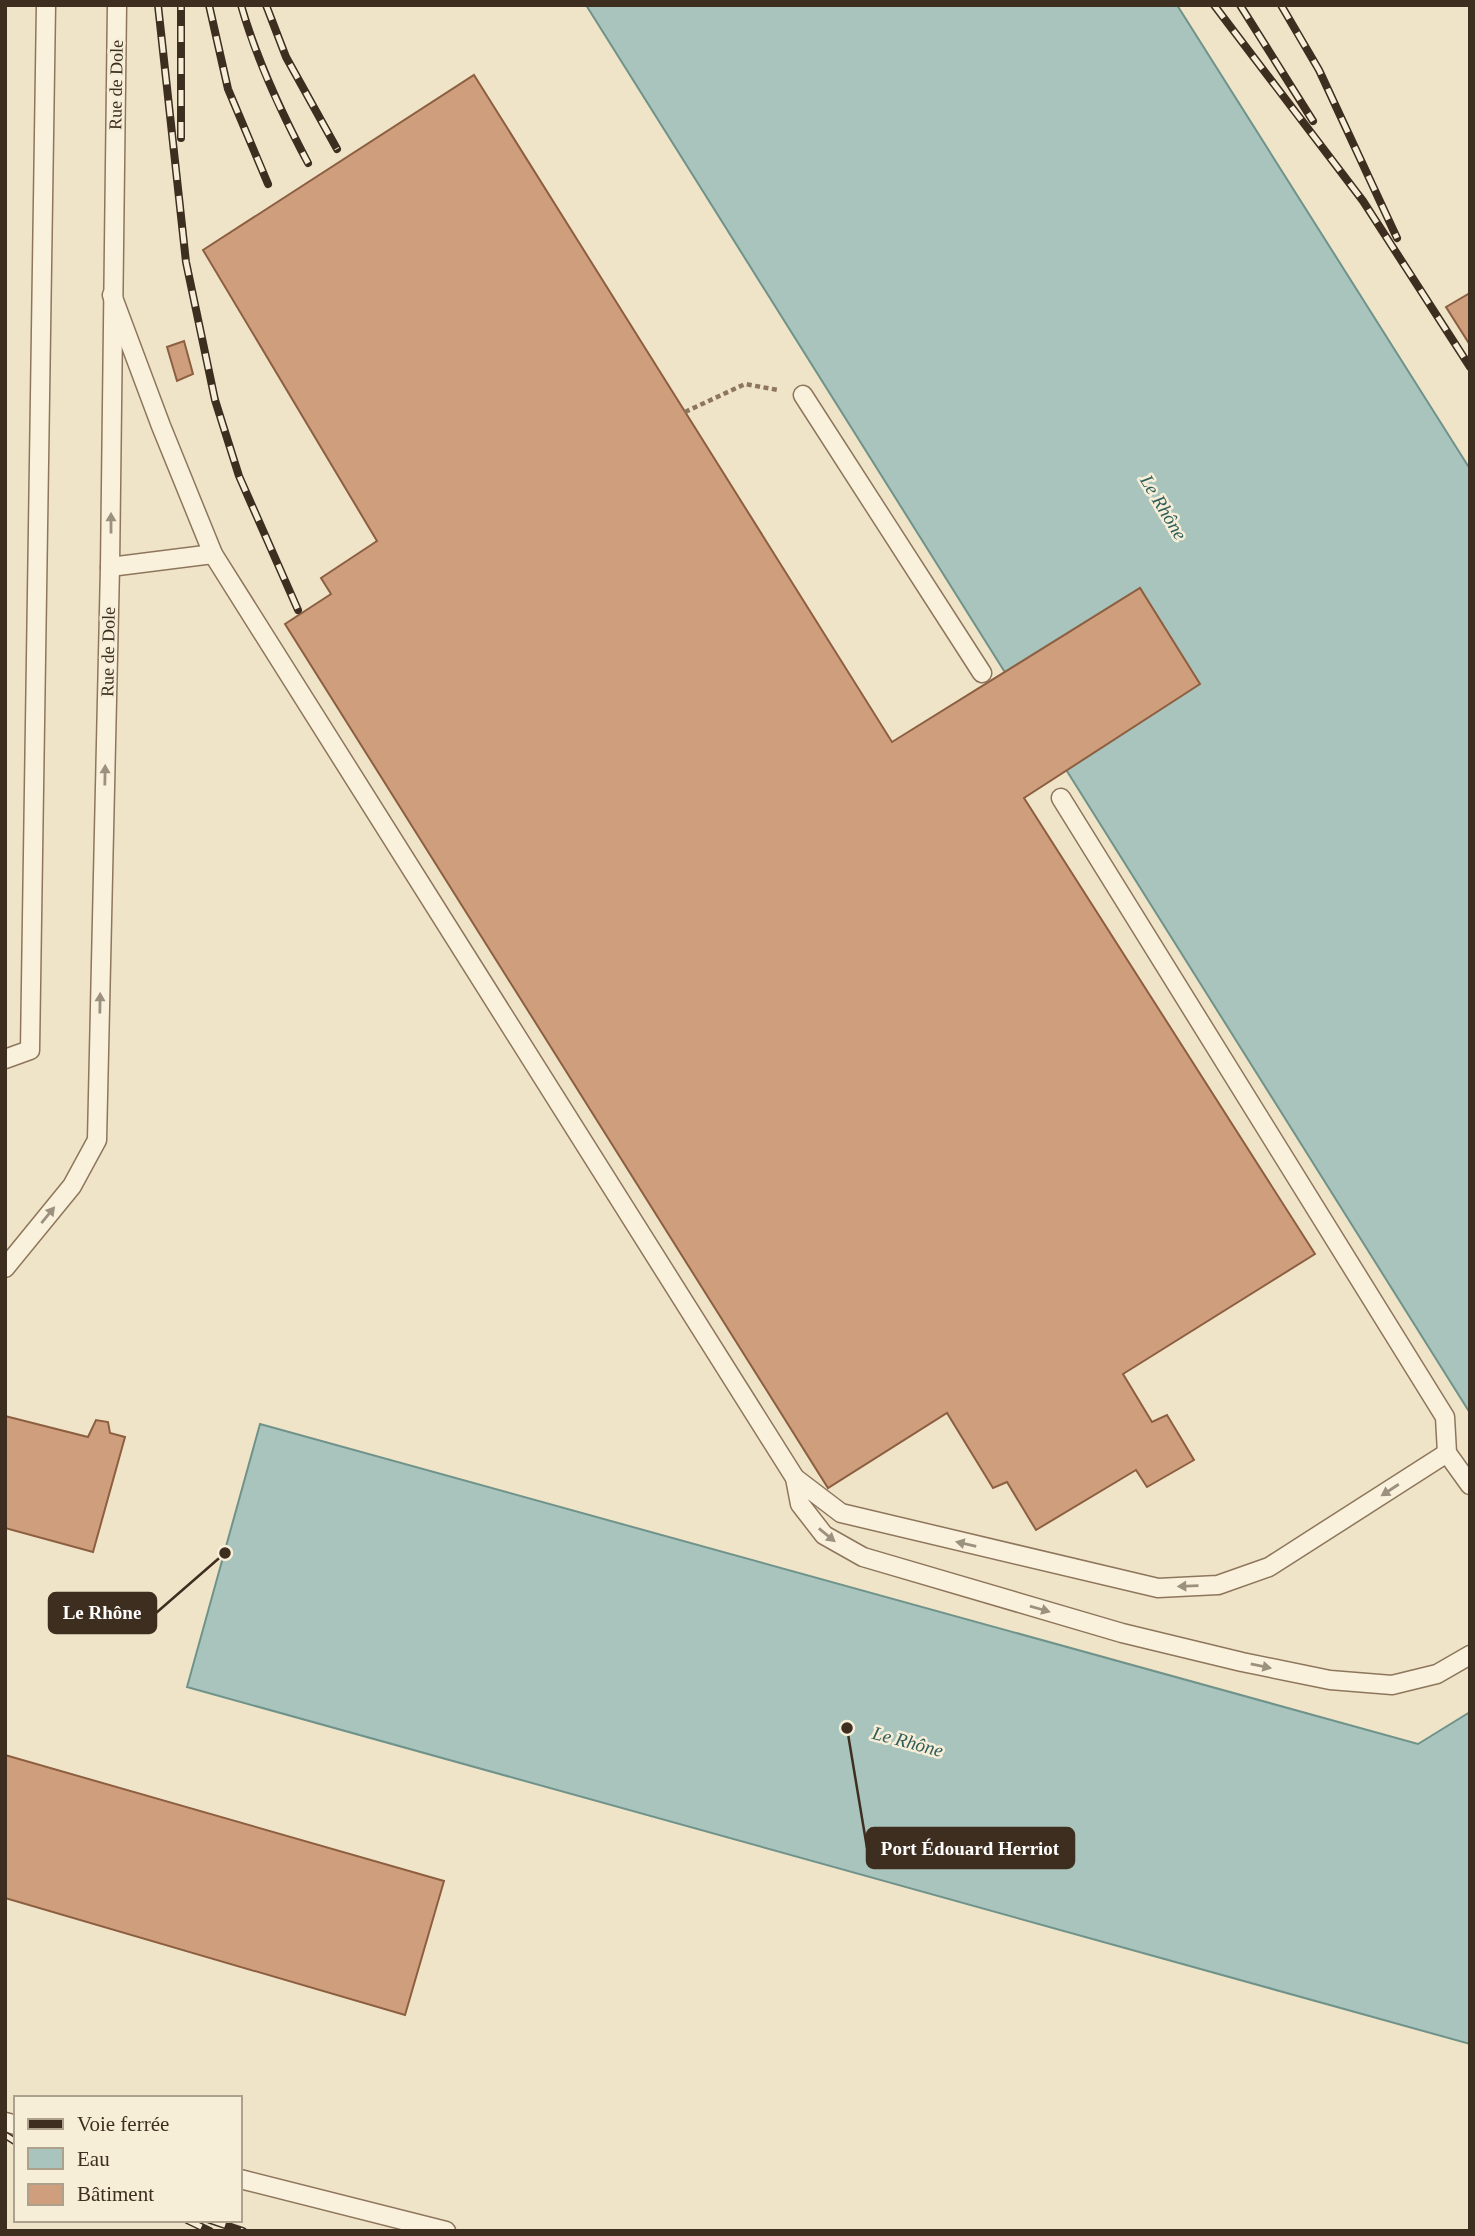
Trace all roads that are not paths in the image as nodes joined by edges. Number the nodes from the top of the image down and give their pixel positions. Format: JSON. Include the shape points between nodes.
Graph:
{"nodes":[{"id":1,"x":46,"y":5,"type":"edge"},
{"id":2,"x":117,"y":5,"type":"edge"},
{"id":3,"x":112,"y":295,"type":"junction"},
{"id":4,"x":803,"y":396,"type":"road end"},
{"id":5,"x":213,"y":554,"type":"junction"},
{"id":6,"x":110,"y":567,"type":"junction"},
{"id":7,"x":982,"y":673,"type":"dead end"},
{"id":8,"x":1061,"y":799,"type":"dead end"},
{"id":9,"x":5,"y":1059,"type":"edge"},
{"id":10,"x":5,"y":1268,"type":"edge"},
{"id":11,"x":1447,"y":1453,"type":"junction"},
{"id":12,"x":795,"y":1478,"type":"junction"},
{"id":13,"x":1470,"y":1485,"type":"edge"},
{"id":14,"x":1470,"y":1655,"type":"edge"},
{"id":15,"x":242,"y":2180,"type":"edge"},
{"id":16,"x":446,"y":2231,"type":"edge"}],
"edges":[{"from":1,"to":9,"type":"lane","via":[[30,1050]]},
{"from":2,"to":3,"type":"lane","name":"Rue de Dole"},
{"from":3,"to":5,"type":"lane"},
{"from":6,"to":3,"type":"lane","name":"Rue de Dole","one_way":true},
{"from":4,"to":7,"type":"lane"},
{"from":5,"to":6,"type":"lane"},
{"from":5,"to":12,"type":"lane"},
{"from":10,"to":6,"type":"lane","name":"Rue de Dole","one_way":true,"via":[[72,1186],[97,1140]]},
{"from":8,"to":11,"type":"lane","via":[[1445,1417]]},
{"from":11,"to":12,"type":"lane","one_way":true,"via":[[1269,1567],[1218,1585],[1158,1588],[841,1513]]},
{"from":11,"to":13,"type":"lane"},
{"from":12,"to":14,"type":"lane","one_way":true,"via":[[800,1504],[824,1535],[863,1557],[1122,1633],[1330,1680],[1392,1685],[1437,1674]]},
{"from":15,"to":16,"type":"lane"}]}
